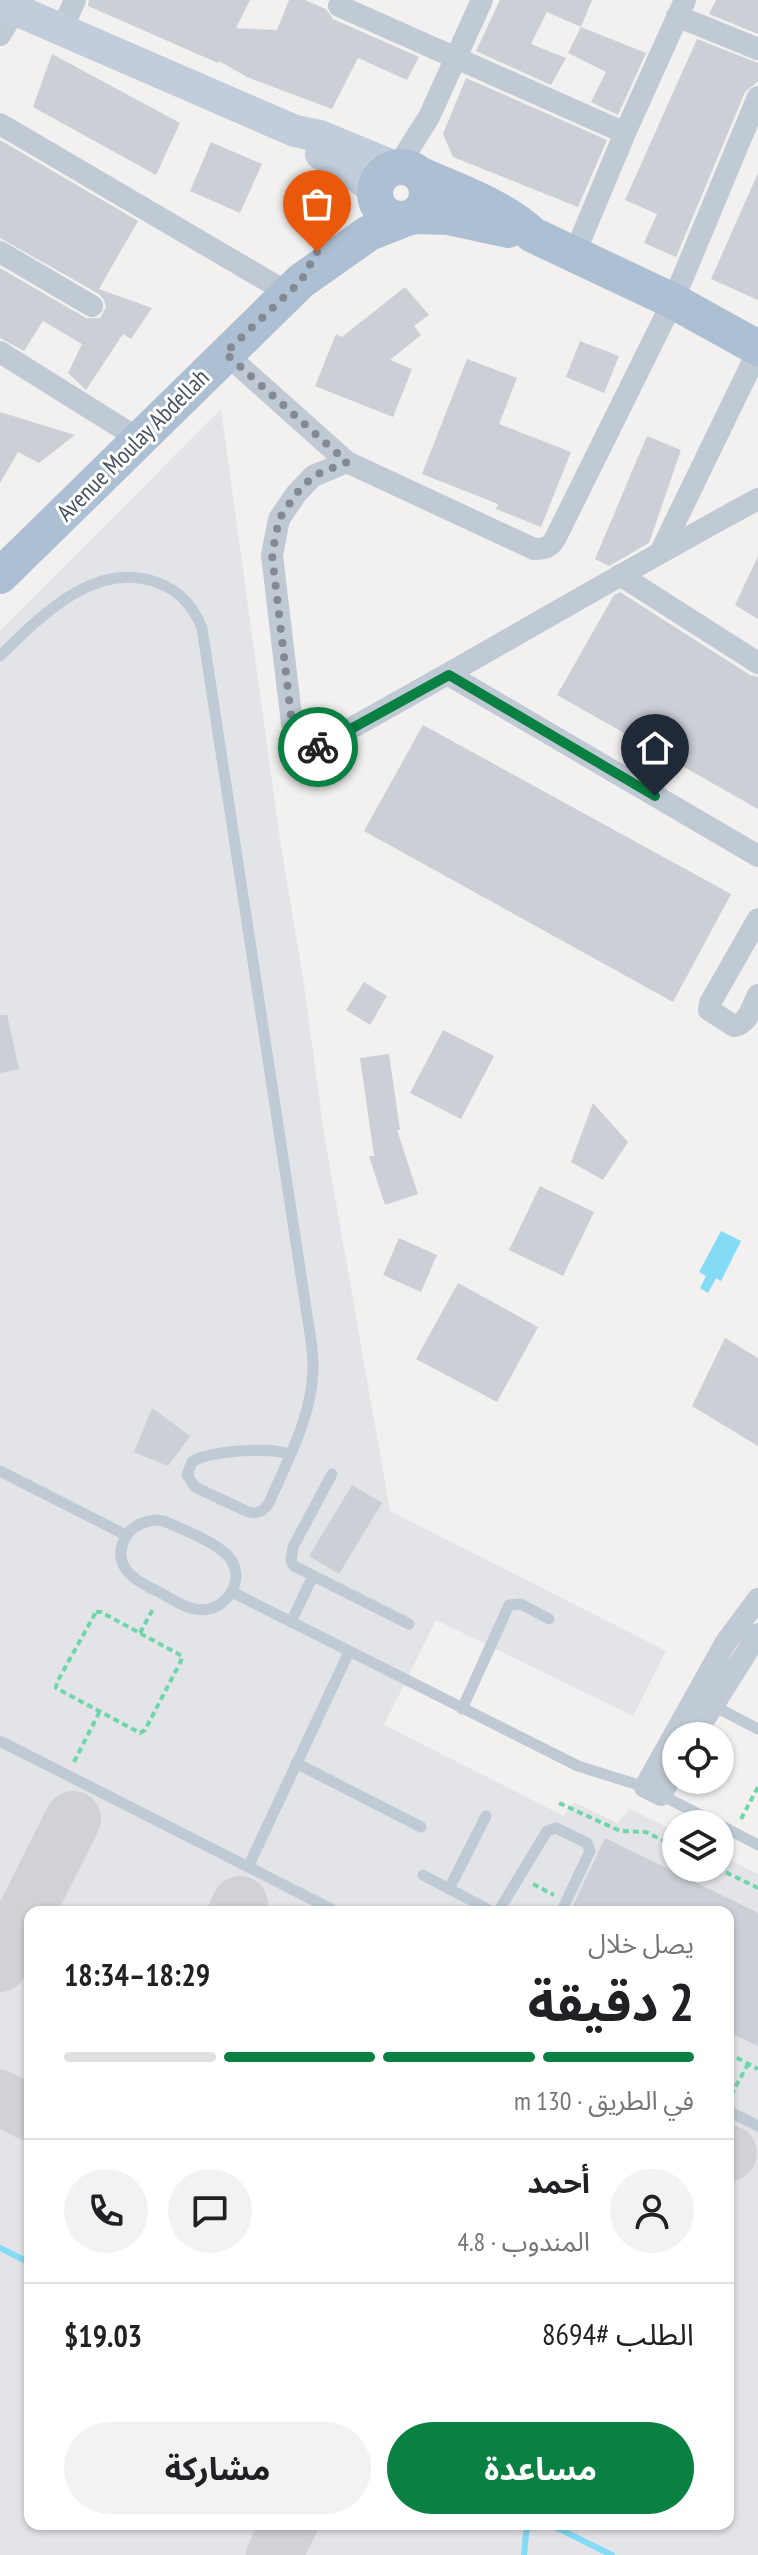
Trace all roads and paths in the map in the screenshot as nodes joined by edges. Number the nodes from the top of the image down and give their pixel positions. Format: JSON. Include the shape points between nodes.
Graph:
{"nodes":[{"id":1,"x":75,"y":0,"type":"edge"},
{"id":2,"x":482,"y":0,"type":"edge"},
{"id":3,"x":335,"y":2,"type":"edge"},
{"id":4,"x":681,"y":8,"type":"edge"},
{"id":5,"x":5,"y":16,"type":"edge"},
{"id":6,"x":62,"y":29,"type":"junction"},
{"id":7,"x":758,"y":49,"type":"edge"},
{"id":8,"x":457,"y":57,"type":"junction"},
{"id":9,"x":758,"y":97,"type":"edge"},
{"id":10,"x":0,"y":124,"type":"edge"},
{"id":11,"x":625,"y":133,"type":"junction"},
{"id":12,"x":397,"y":178,"type":"junction"},
{"id":13,"x":408,"y":218,"type":"junction"},
{"id":14,"x":533,"y":235,"type":"junction"},
{"id":15,"x":0,"y":252,"type":"edge"},
{"id":16,"x":574,"y":255,"type":"junction"},
{"id":17,"x":294,"y":287,"type":"junction"},
{"id":18,"x":673,"y":301,"type":"junction"},
{"id":19,"x":92,"y":306,"type":"dead end"},
{"id":20,"x":758,"y":350,"type":"edge"},
{"id":21,"x":0,"y":352,"type":"edge"},
{"id":22,"x":225,"y":353,"type":"junction"},
{"id":23,"x":139,"y":439,"type":"junction"},
{"id":24,"x":347,"y":462,"type":"junction"},
{"id":25,"x":758,"y":499,"type":"edge"},
{"id":26,"x":661,"y":551,"type":"junction"},
{"id":27,"x":620,"y":575,"type":"junction"},
{"id":28,"x":0,"y":576,"type":"edge"},
{"id":29,"x":0,"y":656,"type":"edge"},
{"id":30,"x":758,"y":663,"type":"edge"},
{"id":31,"x":449,"y":675,"type":"junction"},
{"id":32,"x":758,"y":856,"type":"edge"},
{"id":33,"x":758,"y":919,"type":"edge"},
{"id":34,"x":758,"y":995,"type":"edge"},
{"id":35,"x":290,"y":1455,"type":"junction"},
{"id":36,"x":0,"y":1471,"type":"edge"},
{"id":37,"x":332,"y":1474,"type":"dead end"},
{"id":38,"x":126,"y":1535,"type":"junction"},
{"id":39,"x":313,"y":1576,"type":"junction"},
{"id":40,"x":232,"y":1592,"type":"junction"},
{"id":41,"x":161,"y":1593,"type":"junction"},
{"id":42,"x":758,"y":1599,"type":"edge"},
{"id":43,"x":549,"y":1619,"type":"dead end"},
{"id":44,"x":291,"y":1622,"type":"junction"},
{"id":45,"x":409,"y":1624,"type":"dead end"},
{"id":46,"x":140,"y":1633,"type":"junction"},
{"id":47,"x":758,"y":1634,"type":"edge"},
{"id":48,"x":349,"y":1652,"type":"junction"},
{"id":49,"x":712,"y":1705,"type":"junction"},
{"id":50,"x":462,"y":1709,"type":"junction"},
{"id":51,"x":100,"y":1712,"type":"junction"},
{"id":52,"x":702,"y":1722,"type":"edge"},
{"id":53,"x":758,"y":1729,"type":"edge"},
{"id":54,"x":0,"y":1741,"type":"edge"},
{"id":55,"x":296,"y":1763,"type":"junction"},
{"id":56,"x":67,"y":1775,"type":"junction"},
{"id":57,"x":662,"y":1782,"type":"edge"},
{"id":58,"x":653,"y":1791,"type":"junction"},
{"id":59,"x":559,"y":1803,"type":"dead end"},
{"id":60,"x":690,"y":1810,"type":"edge"},
{"id":61,"x":486,"y":1816,"type":"dead end"},
{"id":62,"x":421,"y":1827,"type":"dead end"},
{"id":63,"x":734,"y":1833,"type":"edge"},
{"id":64,"x":662,"y":1840,"type":"edge"},
{"id":65,"x":758,"y":1845,"type":"edge"},
{"id":66,"x":248,"y":1867,"type":"junction"},
{"id":67,"x":423,"y":1875,"type":"dead end"},
{"id":68,"x":734,"y":1876,"type":"edge"},
{"id":69,"x":519,"y":1877,"type":"junction"},
{"id":70,"x":757,"y":1886,"type":"edge"},
{"id":71,"x":449,"y":1889,"type":"junction"},
{"id":72,"x":325,"y":1906,"type":"edge"},
{"id":73,"x":484,"y":1906,"type":"edge"},
{"id":74,"x":500,"y":1906,"type":"edge"},
{"id":75,"x":564,"y":1906,"type":"edge"},
{"id":76,"x":734,"y":2056,"type":"edge"},
{"id":77,"x":748,"y":2064,"type":"junction"},
{"id":78,"x":758,"y":2069,"type":"edge"},
{"id":79,"x":734,"y":2090,"type":"edge"},
{"id":80,"x":734,"y":2113,"type":"edge"},
{"id":81,"x":757,"y":2122,"type":"edge"}],
"edges":[{"from":1,"to":6,"type":"street"},
{"from":2,"to":8,"type":"street"},
{"from":3,"to":8,"type":"street"},
{"from":4,"to":7,"type":"street"},
{"from":4,"to":11,"type":"street"},
{"from":5,"to":6,"type":"street"},
{"from":6,"to":12,"type":"street","via":[[295,131],[320,136]]},
{"from":8,"to":11,"type":"street"},
{"from":8,"to":12,"type":"street"},
{"from":9,"to":18,"type":"street"},
{"from":10,"to":17,"type":"street"},
{"from":11,"to":16,"type":"street"},
{"from":12,"to":13,"type":"main road","via":[[381,210],[390,217]]},
{"from":12,"to":13,"type":"main road","via":[[426,185],[423,208]]},
{"from":12,"to":14,"type":"main road","name":"Avenue Moulay Abdellah","via":[[490,205]]},
{"from":12,"to":17,"type":"main road","name":"Avenue Moulay Abdellah","via":[[328,237]]},
{"from":13,"to":14,"type":"main road","name":"Avenue Moulay Abdellah","via":[[448,217]]},
{"from":13,"to":17,"type":"main road","name":"Avenue Moulay Abdellah","via":[[369,233]]},
{"from":14,"to":16,"type":"main road","name":"Avenue Moulay Abdellah"},
{"from":15,"to":19,"type":"street"},
{"from":16,"to":18,"type":"main road","name":"Avenue Moulay Abdellah"},
{"from":17,"to":22,"type":"main road","name":"Avenue Moulay Abdellah"},
{"from":18,"to":20,"type":"main road","name":"Avenue Moulay Abdellah"},
{"from":18,"to":24,"type":"street","via":[[551,546],[534,549]]},
{"from":20,"to":26,"type":"street"},
{"from":21,"to":23,"type":"street"},
{"from":22,"to":23,"type":"main road","name":"Avenue Moulay Abdellah"},
{"from":22,"to":24,"type":"street"},
{"from":23,"to":28,"type":"main road","name":"Avenue Moulay Abdellah"},
{"from":24,"to":31,"type":"street","via":[[313,476],[279,519],[276,531],[272,555],[296,740],[304,748],[317,747]]},
{"from":25,"to":26,"type":"street"},
{"from":26,"to":27,"type":"street"},
{"from":27,"to":30,"type":"street"},
{"from":27,"to":31,"type":"street"},
{"from":29,"to":35,"type":"lane","via":[[61,601],[123,577],[166,586],[189,604],[202,628],[313,1353],[308,1406]]},
{"from":31,"to":32,"type":"street"},
{"from":33,"to":34,"type":"street","via":[[709,1010],[738,1026]]},
{"from":35,"to":35,"type":"lane","via":[[269,1503],[259,1512],[195,1487],[187,1475],[192,1462],[204,1457],[262,1449]]},
{"from":36,"to":38,"type":"lane"},
{"from":37,"to":39,"type":"lane","via":[[291,1553],[294,1566]]},
{"from":38,"to":40,"type":"lane","via":[[143,1522],[164,1521],[216,1547],[235,1571]]},
{"from":38,"to":41,"type":"lane","via":[[121,1558],[126,1570]]},
{"from":39,"to":44,"type":"lane"},
{"from":39,"to":45,"type":"lane"},
{"from":40,"to":41,"type":"lane","via":[[216,1608],[205,1610]]},
{"from":40,"to":44,"type":"lane"},
{"from":41,"to":46,"type":"path"},
{"from":42,"to":58,"type":"street","via":[[726,1642]]},
{"from":43,"to":50,"type":"lane","via":[[519,1603],[509,1605]]},
{"from":44,"to":48,"type":"lane"},
{"from":46,"to":51,"type":"path","via":[[180,1654],[181,1661],[143,1732]]},
{"from":46,"to":51,"type":"path","via":[[96,1612],[57,1682],[59,1690]]},
{"from":47,"to":49,"type":"street"},
{"from":48,"to":50,"type":"lane"},
{"from":48,"to":55,"type":"lane"},
{"from":49,"to":52,"type":"street"},
{"from":49,"to":53,"type":"lane"},
{"from":50,"to":58,"type":"lane","via":[[578,1766]]},
{"from":51,"to":56,"type":"path"},
{"from":54,"to":56,"type":"lane"},
{"from":55,"to":62,"type":"lane"},
{"from":55,"to":66,"type":"lane"},
{"from":56,"to":66,"type":"lane"},
{"from":57,"to":58,"type":"street"},
{"from":58,"to":60,"type":"lane"},
{"from":59,"to":64,"type":"path","via":[[620,1831],[646,1832]]},
{"from":61,"to":71,"type":"lane"},
{"from":63,"to":65,"type":"lane"},
{"from":66,"to":72,"type":"lane"},
{"from":67,"to":71,"type":"lane"},
{"from":68,"to":70,"type":"path"},
{"from":69,"to":74,"type":"lane"},
{"from":69,"to":75,"type":"path"},
{"from":69,"to":75,"type":"lane","via":[[551,1828],[587,1843],[590,1851]]},
{"from":71,"to":73,"type":"lane"},
{"from":76,"to":77,"type":"path"},
{"from":77,"to":78,"type":"path"},
{"from":77,"to":79,"type":"path"},
{"from":80,"to":81,"type":"lane"}]}
